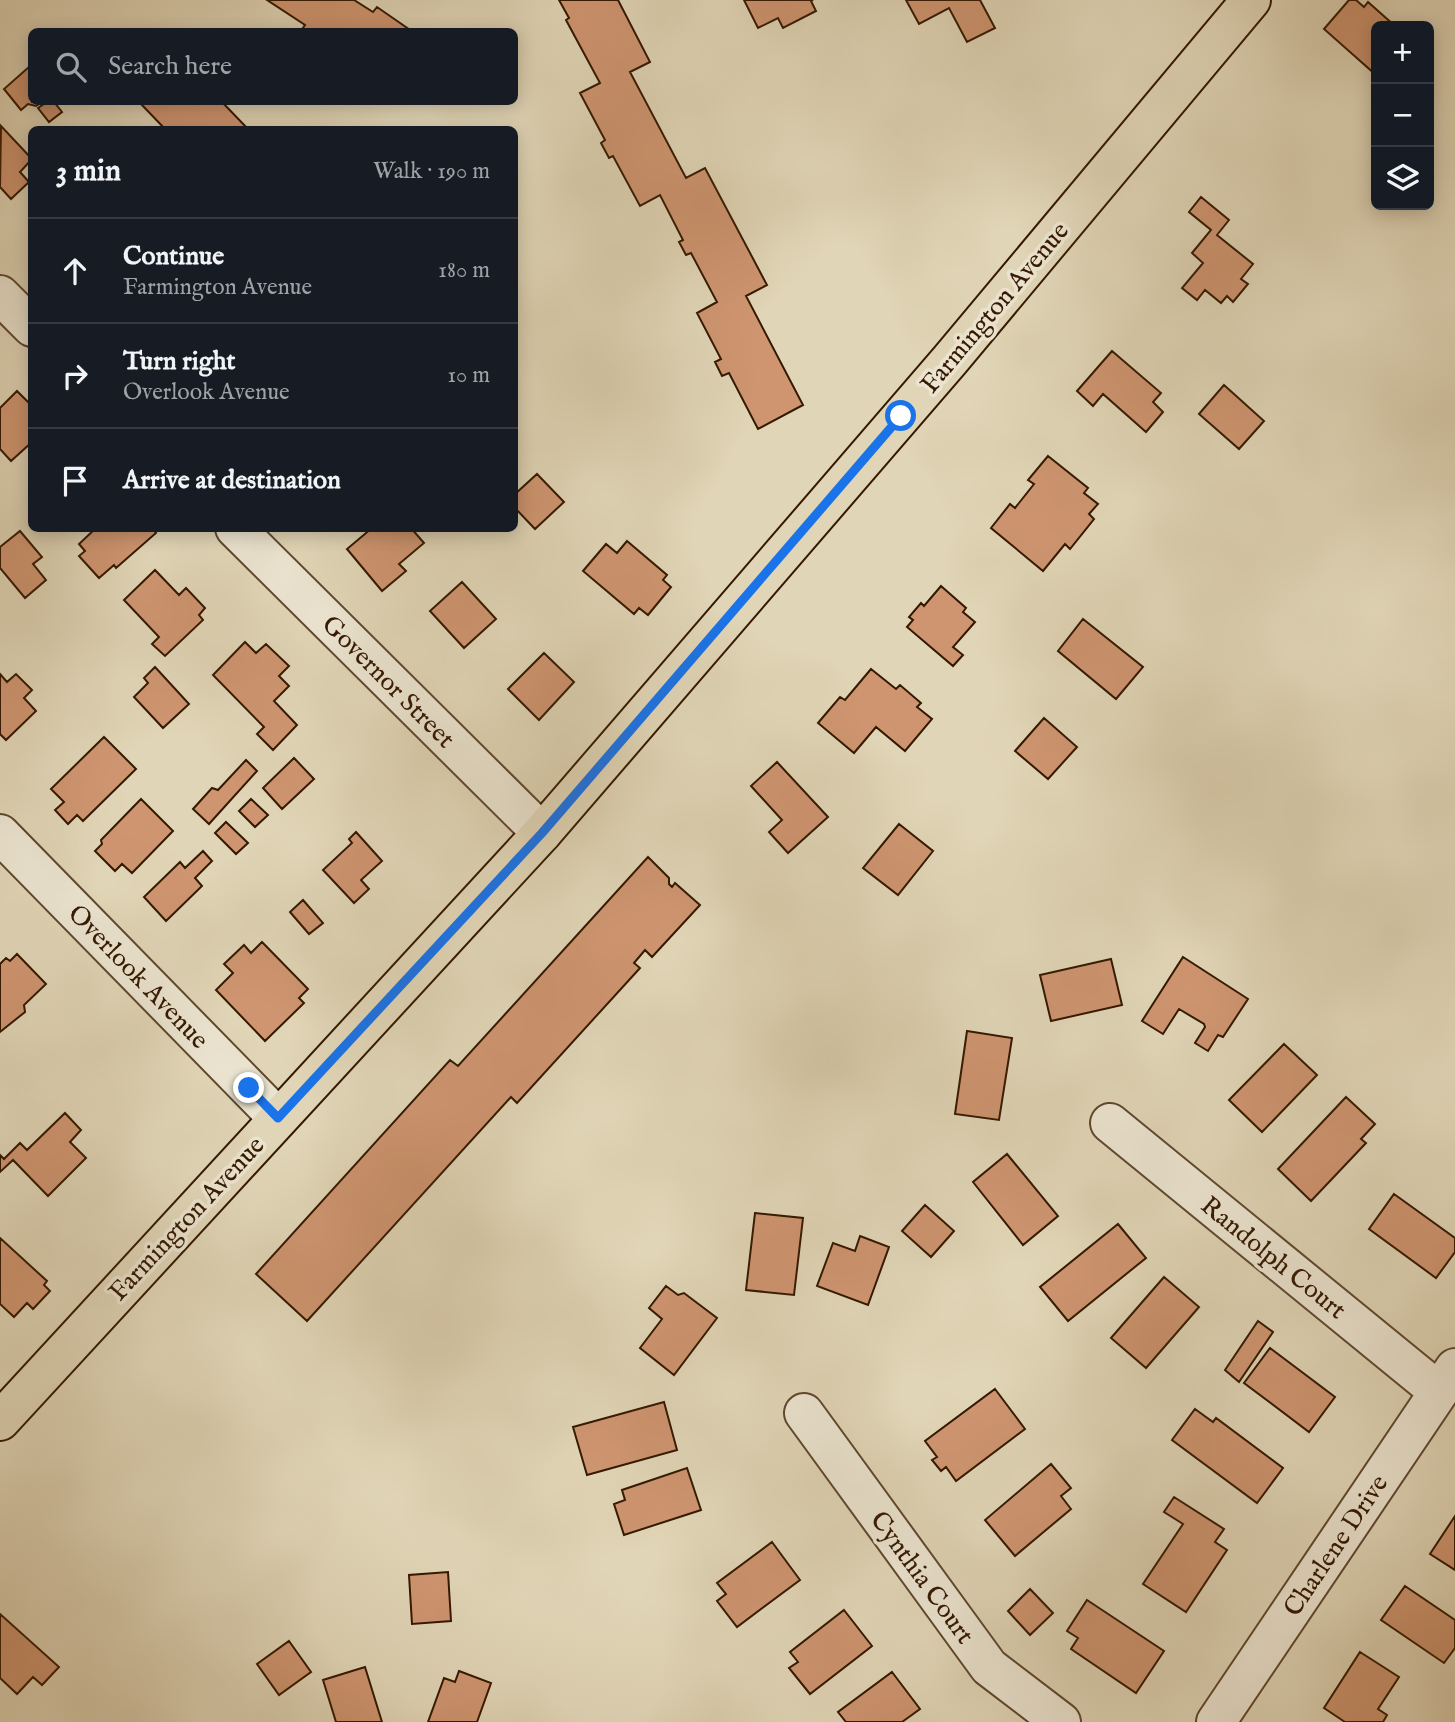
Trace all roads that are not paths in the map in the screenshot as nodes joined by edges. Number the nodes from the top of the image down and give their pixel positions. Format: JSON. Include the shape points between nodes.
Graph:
{"nodes":[{"id":1,"x":1251,"y":0,"type":"edge"},
{"id":2,"x":0,"y":295,"type":"edge"},
{"id":3,"x":28,"y":323,"type":"edge"},
{"id":4,"x":239,"y":532,"type":"edge"},
{"id":5,"x":542,"y":833,"type":"junction"},
{"id":6,"x":0,"y":834,"type":"edge"},
{"id":7,"x":278,"y":1118,"type":"junction"},
{"id":8,"x":1110,"y":1123,"type":"dead end"},
{"id":9,"x":1447,"y":1380,"type":"edge"},
{"id":10,"x":5,"y":1404,"type":"edge"},
{"id":11,"x":804,"y":1413,"type":"dead end"},
{"id":12,"x":1062,"y":1722,"type":"edge"},
{"id":13,"x":1216,"y":1722,"type":"edge"}],
"edges":[{"from":1,"to":5,"type":"main road","name":"Farmington Avenue","via":[[950,360]]},
{"from":2,"to":3,"type":"street"},
{"from":4,"to":5,"type":"street","name":"Governor Street"},
{"from":5,"to":7,"type":"main road","name":"Farmington Avenue"},
{"from":6,"to":7,"type":"street","name":"Overlook Avenue"},
{"from":7,"to":10,"type":"main road","name":"Farmington Avenue"},
{"from":8,"to":9,"type":"street","name":"Randolph Court"},
{"from":9,"to":13,"type":"street","name":"Charlene Drive"},
{"from":11,"to":12,"type":"street","name":"Cynthia Court","via":[[989,1667]]}]}
